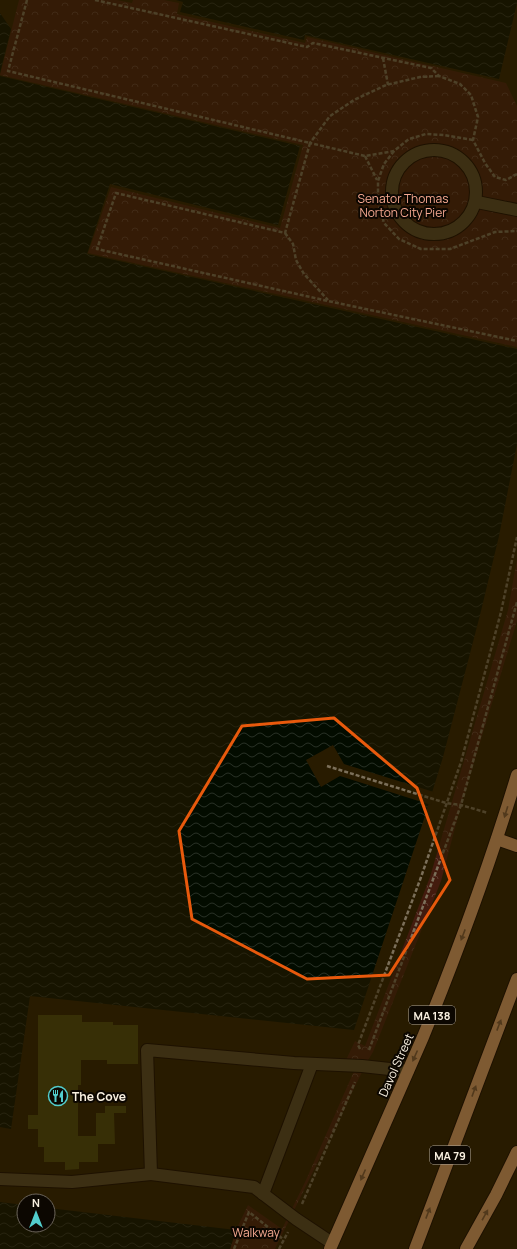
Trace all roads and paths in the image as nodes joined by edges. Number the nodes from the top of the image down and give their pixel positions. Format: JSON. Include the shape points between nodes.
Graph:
{"nodes":[{"id":1,"x":27,"y":0,"type":"edge"},
{"id":2,"x":95,"y":0,"type":"edge"},
{"id":3,"x":383,"y":58,"type":"junction"},
{"id":4,"x":439,"y":76,"type":"junction"},
{"id":5,"x":388,"y":85,"type":"junction"},
{"id":6,"x":473,"y":140,"type":"junction"},
{"id":7,"x":310,"y":143,"type":"junction"},
{"id":8,"x":394,"y":151,"type":"junction"},
{"id":9,"x":365,"y":156,"type":"junction"},
{"id":10,"x":517,"y":174,"type":"edge"},
{"id":11,"x":378,"y":181,"type":"junction"},
{"id":12,"x":477,"y":202,"type":"junction"},
{"id":13,"x":517,"y":210,"type":"edge"},
{"id":14,"x":517,"y":231,"type":"edge"},
{"id":15,"x":285,"y":233,"type":"junction"},
{"id":16,"x":328,"y":301,"type":"junction"},
{"id":17,"x":517,"y":341,"type":"edge"},
{"id":18,"x":517,"y":537,"type":"edge"},
{"id":19,"x":517,"y":602,"type":"edge"},
{"id":20,"x":327,"y":766,"type":"dead end"},
{"id":21,"x":517,"y":775,"type":"edge"},
{"id":22,"x":446,"y":803,"type":"junction"},
{"id":23,"x":461,"y":805,"type":"junction"},
{"id":24,"x":497,"y":839,"type":"junction"},
{"id":25,"x":517,"y":846,"type":"edge"},
{"id":26,"x":517,"y":979,"type":"edge"},
{"id":27,"x":358,"y":1045,"type":"dead end"},
{"id":28,"x":312,"y":1064,"type":"junction"},
{"id":29,"x":362,"y":1066,"type":"junction"},
{"id":30,"x":408,"y":1071,"type":"junction"},
{"id":31,"x":517,"y":1152,"type":"edge"},
{"id":32,"x":151,"y":1174,"type":"junction"},
{"id":33,"x":0,"y":1179,"type":"edge"},
{"id":34,"x":263,"y":1194,"type":"junction"},
{"id":35,"x":296,"y":1219,"type":"junction"},
{"id":36,"x":283,"y":1239,"type":"junction"},
{"id":37,"x":331,"y":1246,"type":"edge"},
{"id":38,"x":234,"y":1249,"type":"edge"},
{"id":39,"x":279,"y":1249,"type":"edge"},
{"id":40,"x":414,"y":1249,"type":"edge"},
{"id":41,"x":466,"y":1249,"type":"edge"}],
"edges":[{"from":1,"to":7,"type":"path","via":[[8,71]]},
{"from":2,"to":3,"type":"path","via":[[307,47],[313,43]]},
{"from":3,"to":4,"type":"path","via":[[431,68]]},
{"from":3,"to":5,"type":"path"},
{"from":4,"to":5,"type":"path","via":[[420,77]]},
{"from":4,"to":6,"type":"path","via":[[460,84],[470,95],[478,117]]},
{"from":5,"to":7,"type":"path","via":[[354,100],[330,116]]},
{"from":6,"to":8,"type":"path","via":[[426,134],[409,139]]},
{"from":6,"to":10,"type":"path","via":[[495,177],[506,180]]},
{"from":7,"to":9,"type":"path"},
{"from":7,"to":15,"type":"path"},
{"from":8,"to":9,"type":"path"},
{"from":8,"to":11,"type":"path","via":[[384,164]]},
{"from":9,"to":11,"type":"path"},
{"from":11,"to":14,"type":"path","via":[[378,202],[384,223],[399,239],[421,250],[450,249],[495,232]]},
{"from":12,"to":12,"type":"lane","via":[[473,176],[466,163],[453,154],[435,150],[418,152],[406,159],[397,170],[393,182],[394,205],[407,225],[418,232],[445,233],[457,229],[470,217]]},
{"from":12,"to":13,"type":"lane"},
{"from":15,"to":16,"type":"path","via":[[293,244],[296,260],[304,274]]},
{"from":15,"to":16,"type":"path","via":[[116,194],[97,249]]},
{"from":16,"to":17,"type":"path"},
{"from":18,"to":22,"type":"path","via":[[501,612],[461,762]]},
{"from":19,"to":23,"type":"path"},
{"from":20,"to":22,"type":"path"},
{"from":21,"to":24,"type":"highway","name":"Davol Street","number":"MA 138","one_way":true},
{"from":22,"to":23,"type":"path"},
{"from":22,"to":27,"type":"path"},
{"from":23,"to":29,"type":"path"},
{"from":24,"to":25,"type":"highway"},
{"from":24,"to":30,"type":"highway","name":"Davol Street","number":"MA 138","one_way":true,"via":[[438,1002]]},
{"from":40,"to":26,"type":"highway","number":"MA 79","one_way":true},
{"from":28,"to":29,"type":"lane"},
{"from":28,"to":32,"type":"lane","via":[[147,1050]]},
{"from":28,"to":34,"type":"lane"},
{"from":29,"to":30,"type":"lane"},
{"from":29,"to":35,"type":"path"},
{"from":30,"to":37,"type":"highway","name":"Davol Street","number":"MA 138","one_way":true},
{"from":41,"to":31,"type":"highway","one_way":true},
{"from":32,"to":33,"type":"lane","via":[[72,1182]]},
{"from":32,"to":34,"type":"lane","via":[[254,1187]]},
{"from":34,"to":35,"type":"lane"},
{"from":35,"to":36,"type":"path"},
{"from":35,"to":37,"type":"lane"},
{"from":36,"to":38,"type":"path","via":[[249,1212]]},
{"from":36,"to":39,"type":"path"}]}
